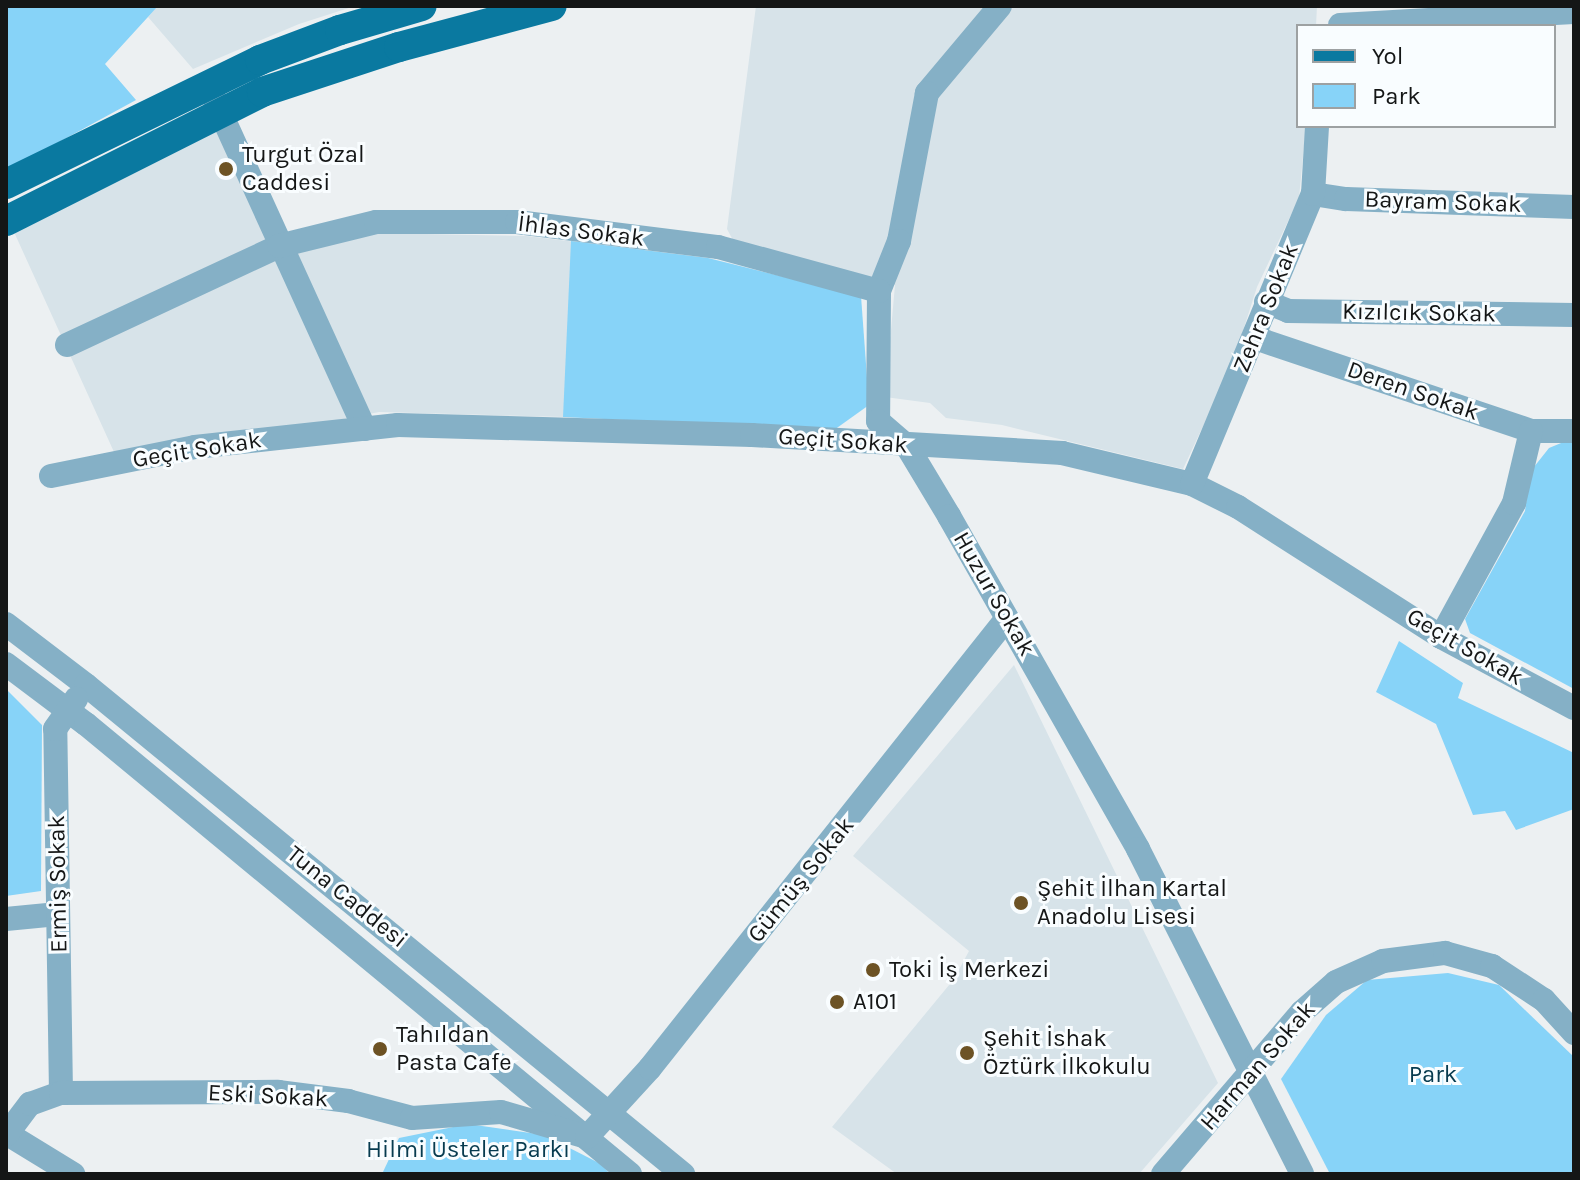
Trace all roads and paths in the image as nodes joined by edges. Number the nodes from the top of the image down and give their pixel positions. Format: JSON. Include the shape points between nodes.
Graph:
{"nodes":[{"id":1,"x":422,"y":6,"type":"edge"},
{"id":2,"x":552,"y":6,"type":"edge"},
{"id":3,"x":1000,"y":6,"type":"edge"},
{"id":4,"x":1574,"y":12,"type":"edge"},
{"id":5,"x":1373,"y":24,"type":"edge"},
{"id":6,"x":208,"y":84,"type":"junction"},
{"id":7,"x":221,"y":112,"type":"junction"},
{"id":8,"x":1317,"y":128,"type":"edge"},
{"id":9,"x":6,"y":184,"type":"edge"},
{"id":10,"x":1313,"y":194,"type":"junction"},
{"id":11,"x":1574,"y":207,"type":"edge"},
{"id":12,"x":6,"y":221,"type":"edge"},
{"id":13,"x":279,"y":246,"type":"junction"},
{"id":14,"x":879,"y":291,"type":"junction"},
{"id":15,"x":1266,"y":302,"type":"junction"},
{"id":16,"x":1574,"y":315,"type":"edge"},
{"id":17,"x":1255,"y":338,"type":"junction"},
{"id":18,"x":67,"y":345,"type":"dead end"},
{"id":19,"x":365,"y":429,"type":"junction"},
{"id":20,"x":1531,"y":431,"type":"junction"},
{"id":21,"x":1574,"y":431,"type":"edge"},
{"id":22,"x":907,"y":446,"type":"junction"},
{"id":23,"x":51,"y":476,"type":"dead end"},
{"id":24,"x":1192,"y":484,"type":"junction"},
{"id":25,"x":1007,"y":618,"type":"junction"},
{"id":26,"x":6,"y":624,"type":"edge"},
{"id":27,"x":1441,"y":637,"type":"junction"},
{"id":28,"x":6,"y":664,"type":"edge"},
{"id":29,"x":86,"y":685,"type":"junction"},
{"id":30,"x":1574,"y":708,"type":"edge"},
{"id":31,"x":68,"y":710,"type":"junction"},
{"id":32,"x":58,"y":914,"type":"junction"},
{"id":33,"x":6,"y":919,"type":"edge"},
{"id":34,"x":1574,"y":1033,"type":"edge"},
{"id":35,"x":1251,"y":1072,"type":"junction"},
{"id":36,"x":61,"y":1093,"type":"junction"},
{"id":37,"x":611,"y":1111,"type":"junction"},
{"id":38,"x":6,"y":1133,"type":"edge"},
{"id":39,"x":587,"y":1137,"type":"junction"},
{"id":40,"x":73,"y":1174,"type":"edge"},
{"id":41,"x":630,"y":1174,"type":"edge"},
{"id":42,"x":683,"y":1174,"type":"edge"},
{"id":43,"x":1163,"y":1174,"type":"edge"},
{"id":44,"x":1302,"y":1174,"type":"edge"}],
"edges":[{"from":1,"to":6,"type":"main road","via":[[301,44]]},
{"from":2,"to":7,"type":"main road","via":[[308,75]]},
{"from":3,"to":14,"type":"street","name":"Huzur Sokak","via":[[927,93],[899,241]]},
{"from":4,"to":5,"type":"street"},
{"from":6,"to":7,"type":"street"},
{"from":6,"to":9,"type":"main road"},
{"from":7,"to":12,"type":"main road"},
{"from":7,"to":13,"type":"street"},
{"from":8,"to":10,"type":"street","name":"Zehra Sokak"},
{"from":10,"to":11,"type":"street","name":"Bayram Sokak"},
{"from":10,"to":15,"type":"street","name":"Zehra Sokak"},
{"from":13,"to":14,"type":"street","name":"İhlas Sokak","via":[[376,222],[517,222],[718,247]]},
{"from":13,"to":18,"type":"street","name":"İhlas Sokak"},
{"from":13,"to":19,"type":"street"},
{"from":14,"to":22,"type":"street","name":"Huzur Sokak","via":[[878,421]]},
{"from":15,"to":16,"type":"street","name":"Kızılcık Sokak","via":[[1288,311]]},
{"from":15,"to":17,"type":"street","name":"Zehra Sokak"},
{"from":17,"to":20,"type":"street","name":"Deren Sokak"},
{"from":17,"to":24,"type":"street","name":"Zehra Sokak"},
{"from":19,"to":22,"type":"street","name":"Geçit Sokak","via":[[398,425],[752,435]]},
{"from":19,"to":23,"type":"street","name":"Geçit Sokak","via":[[195,447]]},
{"from":20,"to":21,"type":"street","name":"Deren Sokak"},
{"from":20,"to":27,"type":"street","via":[[1514,503]]},
{"from":22,"to":24,"type":"street","name":"Geçit Sokak","via":[[1062,453]]},
{"from":22,"to":25,"type":"street","name":"Huzur Sokak"},
{"from":24,"to":27,"type":"street","name":"Geçit Sokak","via":[[1238,507]]},
{"from":25,"to":35,"type":"street","name":"Huzur Sokak","via":[[1138,849]]},
{"from":25,"to":37,"type":"street","name":"Gümüş Sokak","via":[[691,1018]]},
{"from":26,"to":29,"type":"street","name":"Tuna Caddesi"},
{"from":27,"to":30,"type":"street","name":"Geçit Sokak"},
{"from":28,"to":31,"type":"street","name":"Tuna Caddesi"},
{"from":29,"to":31,"type":"street","name":"Ermiş Sokak"},
{"from":29,"to":37,"type":"street","name":"Tuna Caddesi"},
{"from":31,"to":32,"type":"street","name":"Ermiş Sokak","via":[[55,729]]},
{"from":31,"to":39,"type":"street","name":"Tuna Caddesi"},
{"from":32,"to":33,"type":"street"},
{"from":32,"to":36,"type":"street","name":"Ermiş Sokak"},
{"from":34,"to":35,"type":"street","name":"Harman Sokak","via":[[1544,1000],[1492,966],[1445,953],[1383,961],[1336,982],[1302,1012]]},
{"from":35,"to":43,"type":"street","name":"Harman Sokak"},
{"from":35,"to":44,"type":"street","name":"Huzur Sokak"},
{"from":36,"to":38,"type":"street","name":"Eski Sokak","via":[[30,1104]]},
{"from":36,"to":39,"type":"street","name":"Eski Sokak","via":[[278,1092],[348,1101],[412,1118],[501,1112]]},
{"from":37,"to":39,"type":"street","name":"Gümüş Sokak"},
{"from":37,"to":42,"type":"street","name":"Tuna Caddesi"},
{"from":38,"to":40,"type":"street"},
{"from":39,"to":41,"type":"street","name":"Tuna Caddesi"}]}
